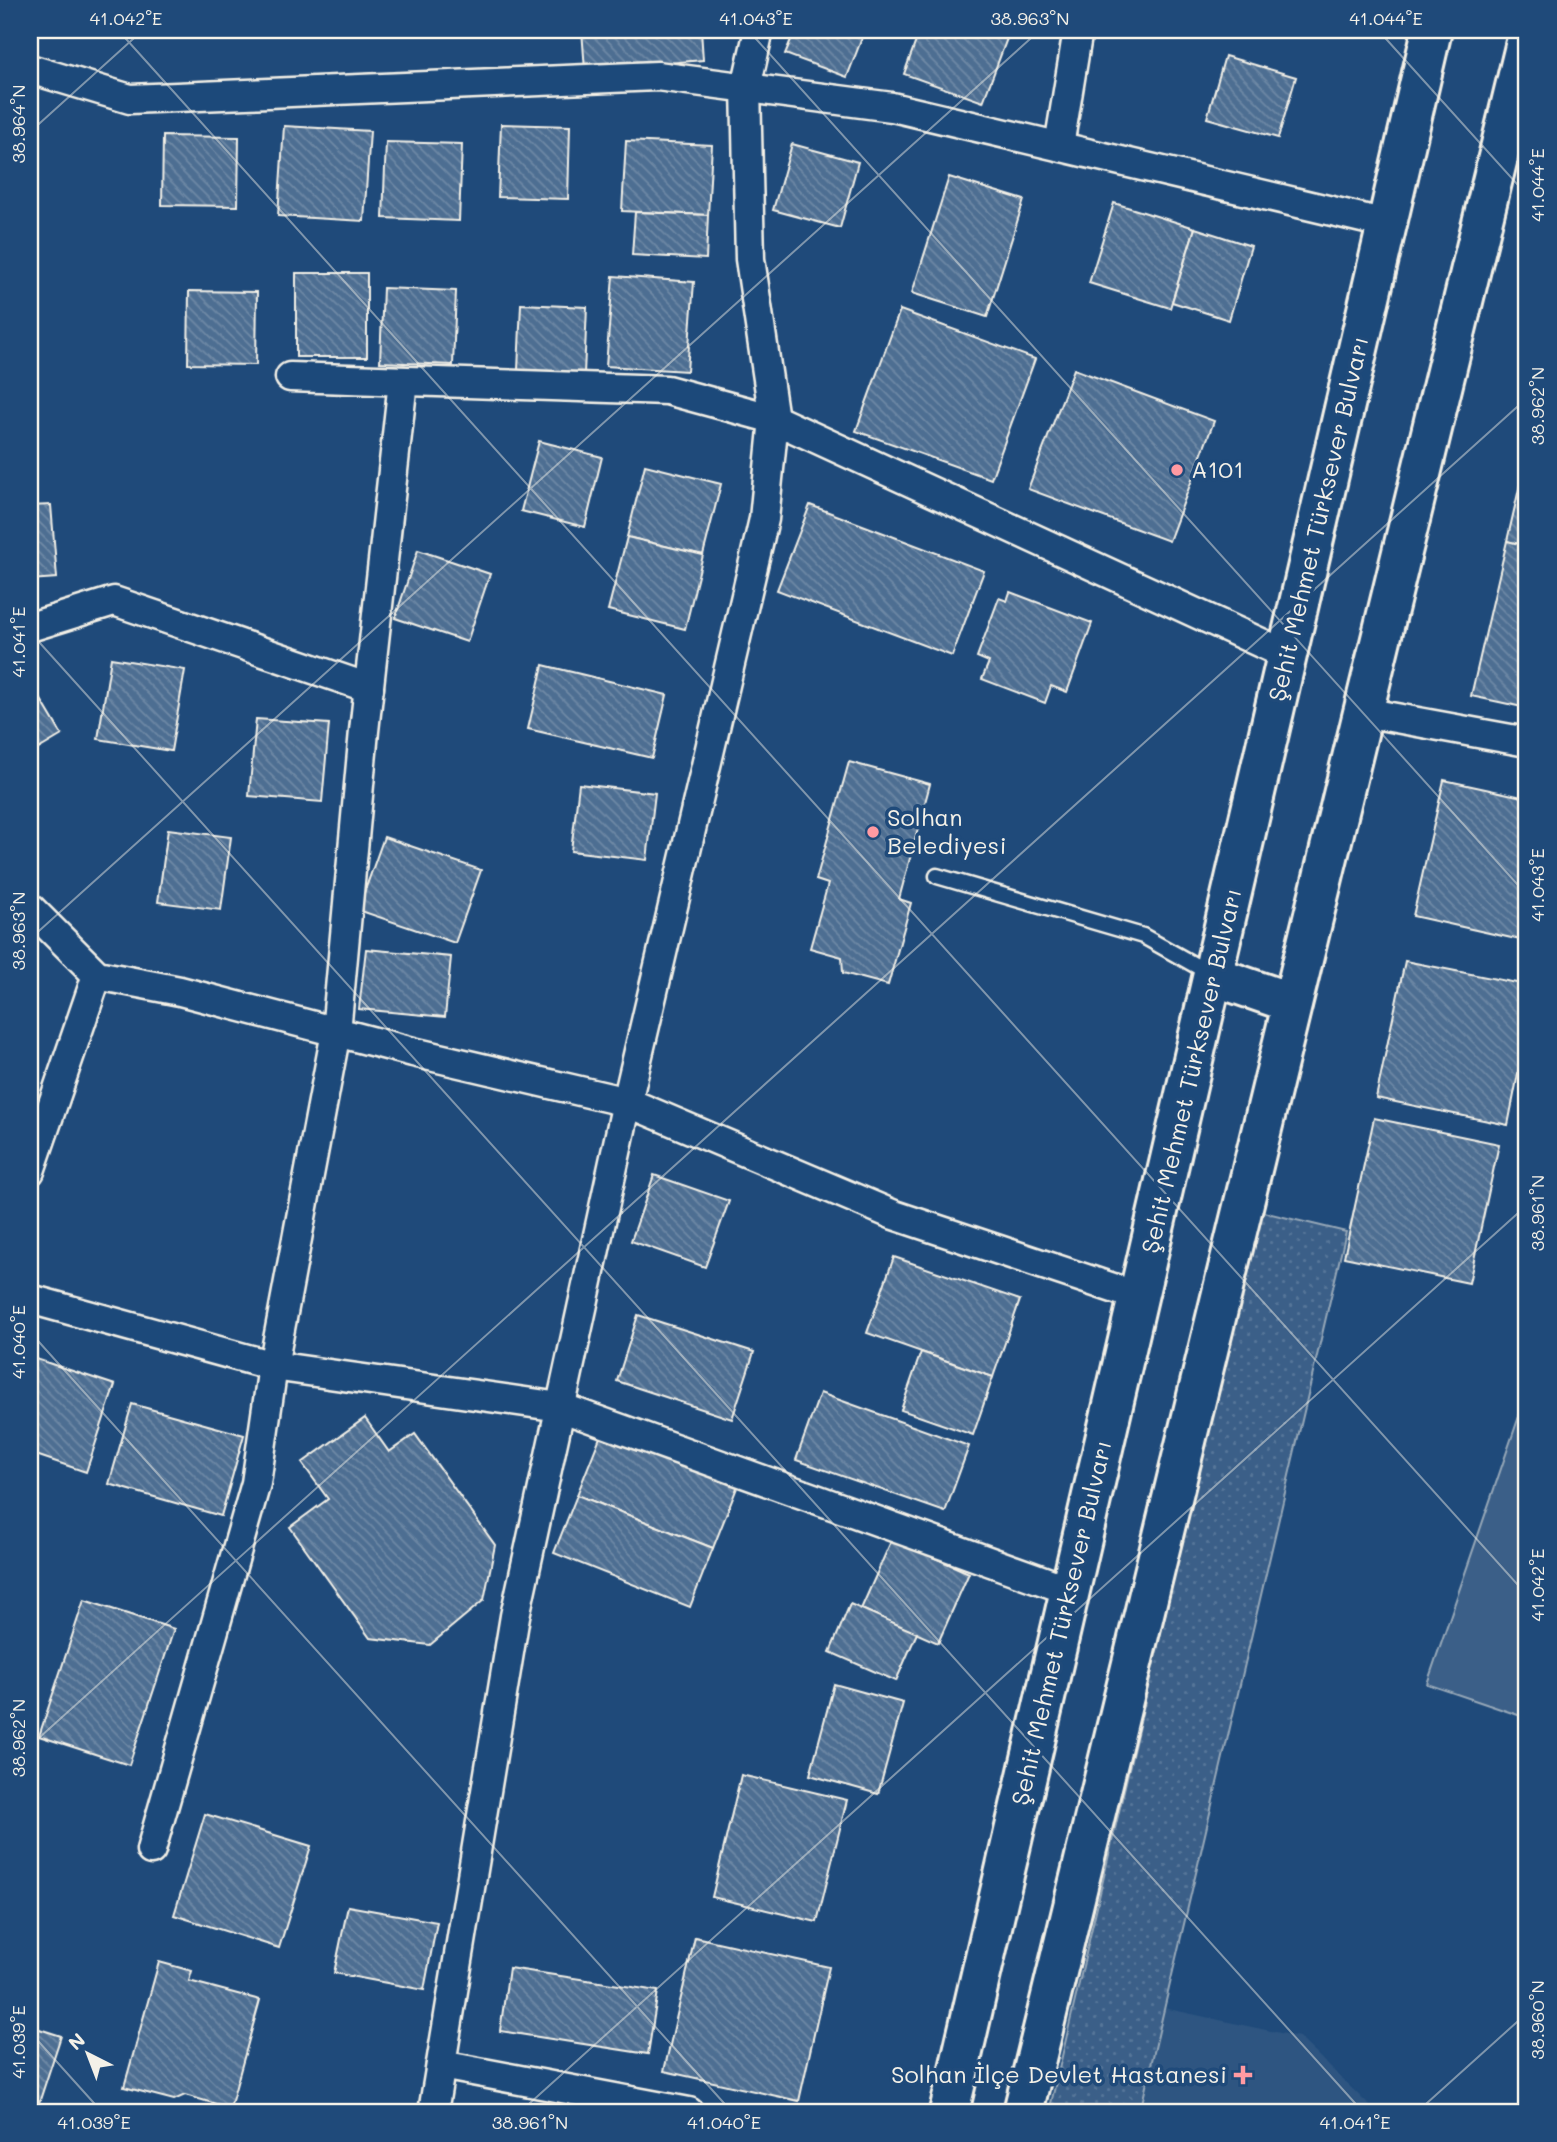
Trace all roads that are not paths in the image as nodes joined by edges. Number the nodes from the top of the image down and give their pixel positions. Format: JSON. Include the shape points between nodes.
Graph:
{"nodes":[{"id":1,"x":759,"y":30,"type":"edge"},
{"id":2,"x":1078,"y":30,"type":"edge"},
{"id":3,"x":1432,"y":30,"type":"edge"},
{"id":4,"x":1527,"y":38,"type":"edge"},
{"id":5,"x":30,"y":69,"type":"edge"},
{"id":6,"x":746,"y":87,"type":"junction"},
{"id":7,"x":1059,"y":146,"type":"junction"},
{"id":8,"x":1387,"y":224,"type":"junction"},
{"id":9,"x":290,"y":377,"type":"dead end"},
{"id":10,"x":403,"y":381,"type":"junction"},
{"id":11,"x":774,"y":419,"type":"junction"},
{"id":12,"x":30,"y":627,"type":"edge"},
{"id":13,"x":1287,"y":655,"type":"junction"},
{"id":14,"x":369,"y":688,"type":"junction"},
{"id":15,"x":1363,"y":712,"type":"junction"},
{"id":16,"x":1527,"y":742,"type":"edge"},
{"id":17,"x":937,"y":876,"type":"dead end"},
{"id":18,"x":30,"y":908,"type":"edge"},
{"id":19,"x":97,"y":975,"type":"junction"},
{"id":20,"x":1214,"y":976,"type":"junction"},
{"id":21,"x":1292,"y":1003,"type":"junction"},
{"id":22,"x":335,"y":1032,"type":"junction"},
{"id":23,"x":627,"y":1102,"type":"junction"},
{"id":24,"x":30,"y":1171,"type":"edge"},
{"id":25,"x":1140,"y":1297,"type":"junction"},
{"id":26,"x":30,"y":1299,"type":"edge"},
{"id":27,"x":273,"y":1366,"type":"junction"},
{"id":28,"x":560,"y":1408,"type":"junction"},
{"id":29,"x":1069,"y":1590,"type":"junction"},
{"id":30,"x":151,"y":1850,"type":"dead end"},
{"id":31,"x":441,"y":2065,"type":"junction"},
{"id":32,"x":433,"y":2112,"type":"edge"},
{"id":33,"x":689,"y":2112,"type":"edge"},
{"id":34,"x":949,"y":2112,"type":"edge"},
{"id":35,"x":1023,"y":2112,"type":"edge"}],
"edges":[{"from":1,"to":6,"type":"street"},
{"from":2,"to":7,"type":"street"},
{"from":3,"to":8,"type":"highway","name":"Şehit Mehmet Türksever Bulvarı"},
{"from":4,"to":15,"type":"highway"},
{"from":5,"to":6,"type":"street","via":[[130,99],[657,76]]},
{"from":6,"to":7,"type":"street","via":[[892,107]]},
{"from":6,"to":11,"type":"street","via":[[750,259]]},
{"from":7,"to":8,"type":"street"},
{"from":8,"to":13,"type":"highway","name":"Şehit Mehmet Türksever Bulvarı"},
{"from":9,"to":10,"type":"street"},
{"from":10,"to":11,"type":"street","via":[[667,390]]},
{"from":10,"to":14,"type":"street"},
{"from":11,"to":13,"type":"street"},
{"from":11,"to":23,"type":"street","via":[[764,519]]},
{"from":12,"to":14,"type":"street","via":[[114,601]]},
{"from":13,"to":20,"type":"highway","name":"Şehit Mehmet Türksever Bulvarı"},
{"from":14,"to":22,"type":"street"},
{"from":15,"to":16,"type":"street"},
{"from":15,"to":21,"type":"highway"},
{"from":17,"to":20,"type":"lane","via":[[1143,936]]},
{"from":18,"to":19,"type":"street"},
{"from":19,"to":22,"type":"street","via":[[180,991]]},
{"from":19,"to":24,"type":"street"},
{"from":20,"to":21,"type":"highway"},
{"from":20,"to":25,"type":"highway","name":"Şehit Mehmet Türksever Bulvarı"},
{"from":21,"to":35,"type":"highway"},
{"from":22,"to":23,"type":"street"},
{"from":22,"to":27,"type":"street"},
{"from":23,"to":25,"type":"street","via":[[894,1215]]},
{"from":23,"to":28,"type":"street"},
{"from":25,"to":29,"type":"highway","name":"Şehit Mehmet Türksever Bulvarı"},
{"from":26,"to":27,"type":"street"},
{"from":27,"to":28,"type":"street"},
{"from":27,"to":30,"type":"street","via":[[256,1483]]},
{"from":28,"to":29,"type":"street"},
{"from":28,"to":31,"type":"street","via":[[515,1616]]},
{"from":29,"to":34,"type":"highway","name":"Şehit Mehmet Türksever Bulvarı"},
{"from":31,"to":32,"type":"street"},
{"from":31,"to":33,"type":"street"}]}
